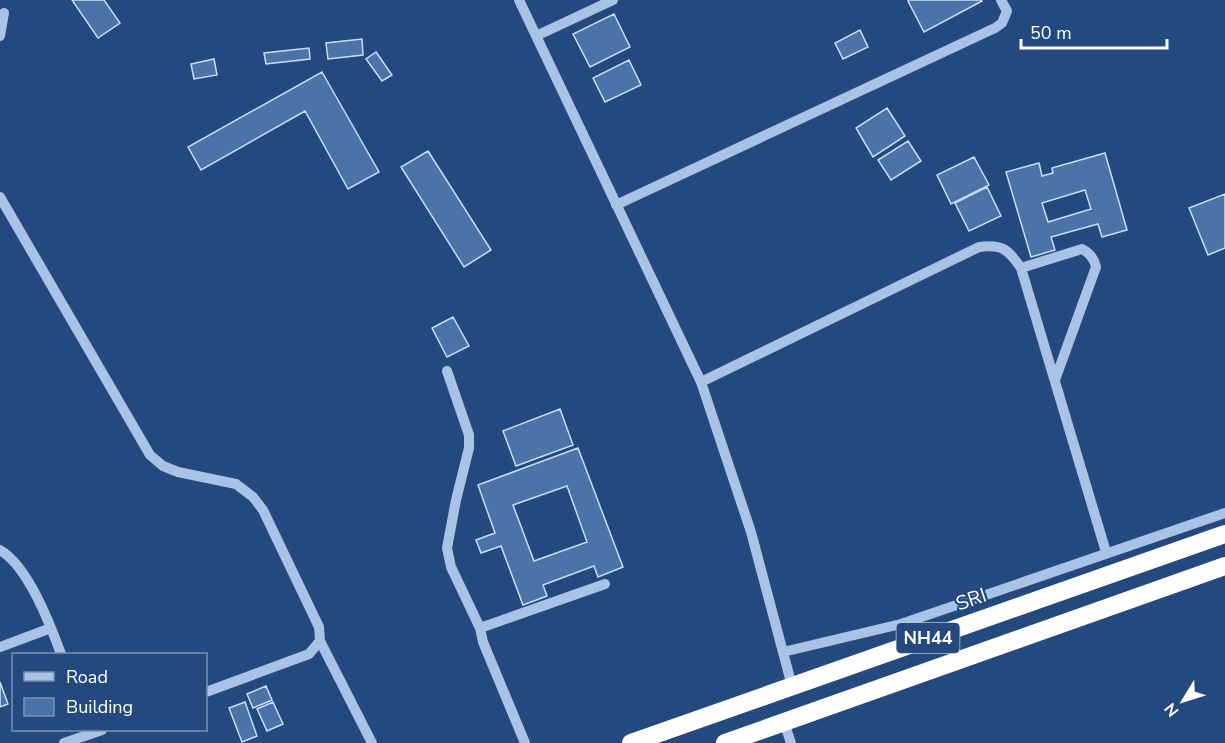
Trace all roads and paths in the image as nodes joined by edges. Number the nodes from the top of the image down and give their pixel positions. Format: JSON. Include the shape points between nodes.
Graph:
{"nodes":[{"id":1,"x":519,"y":0,"type":"edge"},
{"id":2,"x":613,"y":0,"type":"edge"},
{"id":3,"x":1001,"y":0,"type":"edge"},
{"id":4,"x":4,"y":13,"type":"dead end"},
{"id":5,"x":0,"y":36,"type":"edge"},
{"id":6,"x":536,"y":36,"type":"junction"},
{"id":7,"x":0,"y":197,"type":"edge"},
{"id":8,"x":616,"y":205,"type":"junction"},
{"id":9,"x":1022,"y":268,"type":"junction"},
{"id":10,"x":447,"y":371,"type":"dead end"},
{"id":11,"x":1055,"y":380,"type":"junction"},
{"id":12,"x":701,"y":382,"type":"junction"},
{"id":13,"x":1225,"y":513,"type":"edge"},
{"id":14,"x":1225,"y":534,"type":"edge"},
{"id":15,"x":0,"y":550,"type":"edge"},
{"id":16,"x":1106,"y":552,"type":"junction"},
{"id":17,"x":1225,"y":566,"type":"edge"},
{"id":18,"x":605,"y":584,"type":"dead end"},
{"id":19,"x":51,"y":628,"type":"junction"},
{"id":20,"x":480,"y":628,"type":"junction"},
{"id":21,"x":946,"y":632,"type":"junction"},
{"id":22,"x":320,"y":641,"type":"junction"},
{"id":23,"x":0,"y":647,"type":"edge"},
{"id":24,"x":783,"y":652,"type":"junction"},
{"id":25,"x":61,"y":653,"type":"edge"},
{"id":26,"x":958,"y":660,"type":"junction"},
{"id":27,"x":792,"y":686,"type":"junction"},
{"id":28,"x":207,"y":692,"type":"edge"},
{"id":29,"x":784,"y":722,"type":"junction"},
{"id":30,"x":89,"y":736,"type":"edge"},
{"id":31,"x":64,"y":743,"type":"edge"},
{"id":32,"x":372,"y":743,"type":"edge"},
{"id":33,"x":525,"y":743,"type":"edge"},
{"id":34,"x":631,"y":743,"type":"edge"},
{"id":35,"x":725,"y":743,"type":"edge"},
{"id":36,"x":791,"y":743,"type":"edge"}],
"edges":[{"from":1,"to":6,"type":"street"},
{"from":2,"to":6,"type":"street"},
{"from":3,"to":8,"type":"street","via":[[1007,11],[1002,23],[994,28]]},
{"from":4,"to":5,"type":"street"},
{"from":6,"to":8,"type":"street"},
{"from":7,"to":22,"type":"street","via":[[150,455],[178,472],[236,484],[263,510],[319,627]]},
{"from":8,"to":12,"type":"street"},
{"from":9,"to":11,"type":"street"},
{"from":9,"to":11,"type":"street","via":[[1082,249],[1094,260],[1096,267]]},
{"from":9,"to":12,"type":"street","via":[[1005,249],[995,245],[979,247]]},
{"from":10,"to":20,"type":"street","via":[[469,435],[469,448],[447,548],[451,567]]},
{"from":11,"to":16,"type":"street"},
{"from":12,"to":24,"type":"street","via":[[751,532]]},
{"from":13,"to":16,"type":"street"},
{"from":14,"to":21,"type":"highway","name":"SRI","number":"NH44"},
{"from":15,"to":19,"type":"street","via":[[21,569]]},
{"from":16,"to":24,"type":"street","via":[[901,624]]},
{"from":17,"to":26,"type":"highway","number":"NH44"},
{"from":18,"to":20,"type":"street"},
{"from":19,"to":23,"type":"street"},
{"from":19,"to":25,"type":"street"},
{"from":20,"to":33,"type":"street"},
{"from":21,"to":26,"type":"highway"},
{"from":21,"to":27,"type":"highway","name":"SRI","number":"NH44"},
{"from":22,"to":28,"type":"street","via":[[309,654]]},
{"from":22,"to":32,"type":"street"},
{"from":24,"to":27,"type":"street"},
{"from":26,"to":29,"type":"highway","number":"NH44"},
{"from":27,"to":34,"type":"highway","name":"SRI","number":"NH44"},
{"from":29,"to":35,"type":"highway","number":"NH44"},
{"from":29,"to":36,"type":"street"},
{"from":30,"to":31,"type":"street"}]}
